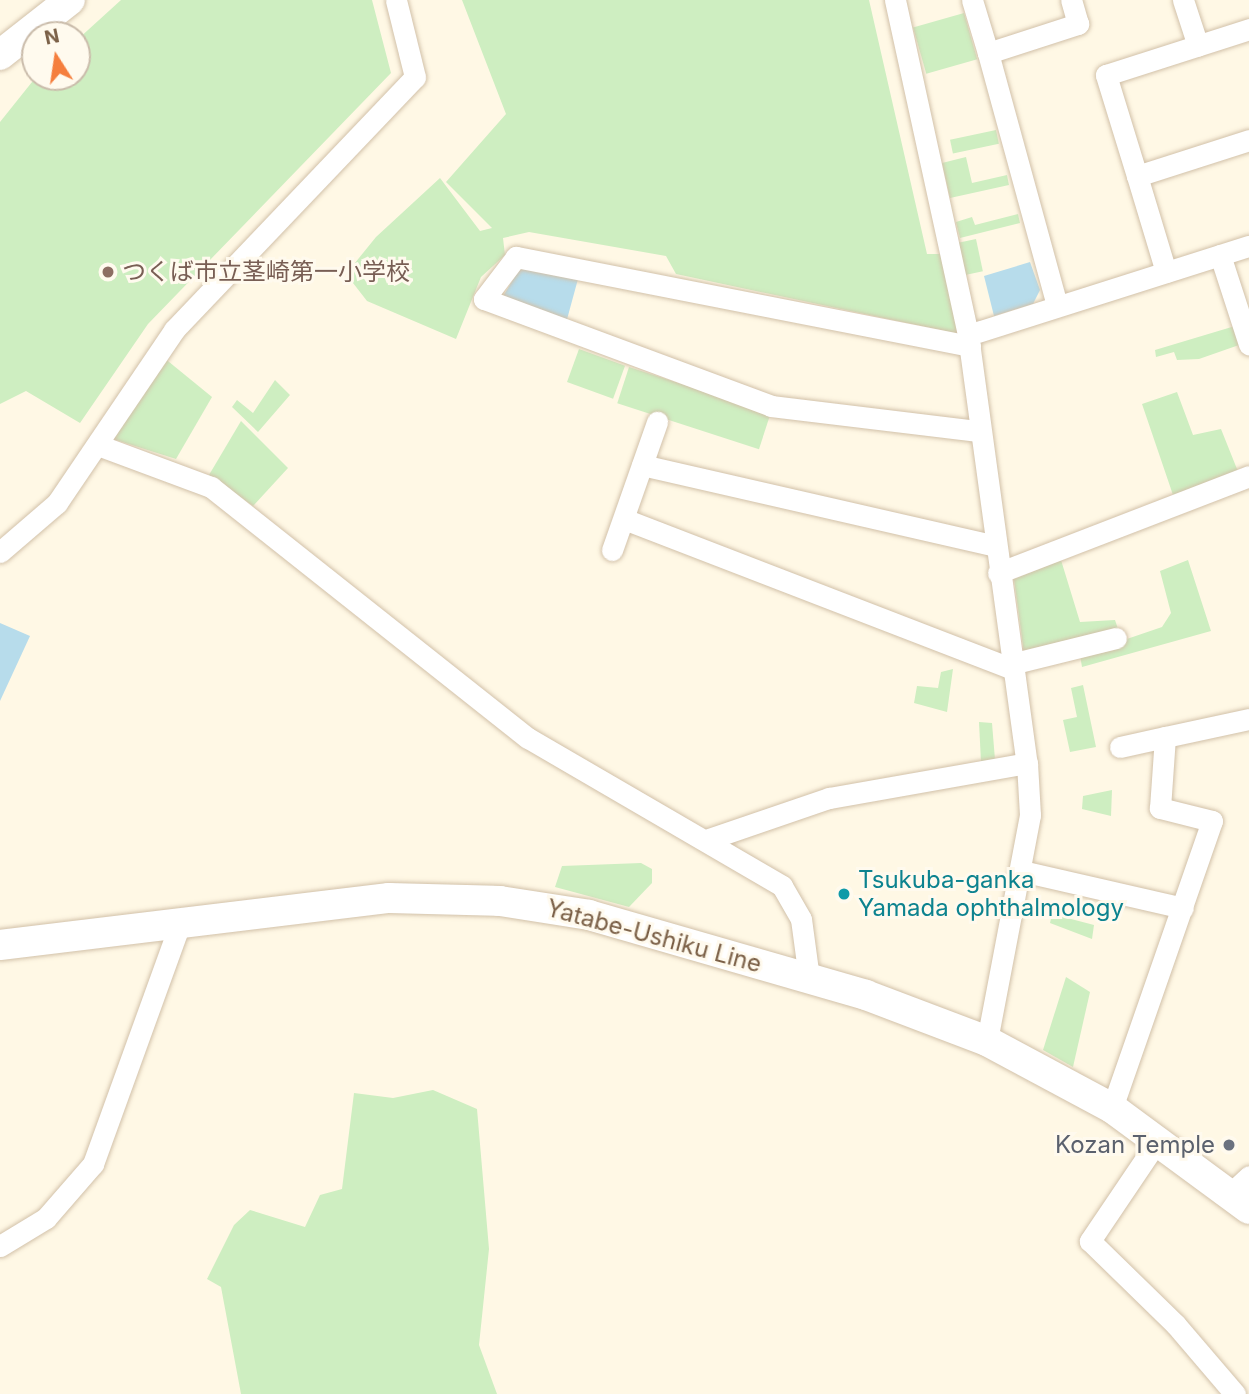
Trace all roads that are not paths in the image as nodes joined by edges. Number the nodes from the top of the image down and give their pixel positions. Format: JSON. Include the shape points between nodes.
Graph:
{"nodes":[{"id":1,"x":70,"y":0,"type":"edge"},
{"id":2,"x":396,"y":0,"type":"edge"},
{"id":3,"x":895,"y":0,"type":"edge"},
{"id":4,"x":972,"y":0,"type":"edge"},
{"id":5,"x":1071,"y":0,"type":"edge"},
{"id":6,"x":1183,"y":0,"type":"edge"},
{"id":7,"x":1249,"y":29,"type":"edge"},
{"id":8,"x":1198,"y":46,"type":"junction"},
{"id":9,"x":988,"y":53,"type":"junction"},
{"id":10,"x":0,"y":55,"type":"edge"},
{"id":11,"x":1249,"y":140,"type":"edge"},
{"id":12,"x":1136,"y":176,"type":"junction"},
{"id":13,"x":1249,"y":246,"type":"edge"},
{"id":14,"x":1220,"y":255,"type":"junction"},
{"id":15,"x":1166,"y":272,"type":"junction"},
{"id":16,"x":1057,"y":306,"type":"junction"},
{"id":17,"x":969,"y":341,"type":"junction"},
{"id":18,"x":1249,"y":344,"type":"edge"},
{"id":19,"x":657,"y":422,"type":"dead end"},
{"id":20,"x":979,"y":432,"type":"junction"},
{"id":21,"x":98,"y":445,"type":"junction"},
{"id":22,"x":642,"y":466,"type":"junction"},
{"id":23,"x":1249,"y":476,"type":"edge"},
{"id":24,"x":624,"y":519,"type":"junction"},
{"id":25,"x":995,"y":546,"type":"junction"},
{"id":26,"x":612,"y":550,"type":"dead end"},
{"id":27,"x":0,"y":552,"type":"edge"},
{"id":28,"x":998,"y":573,"type":"junction"},
{"id":29,"x":1116,"y":638,"type":"dead end"},
{"id":30,"x":1012,"y":667,"type":"junction"},
{"id":31,"x":1249,"y":719,"type":"edge"},
{"id":32,"x":1164,"y":737,"type":"junction"},
{"id":33,"x":1121,"y":747,"type":"dead end"},
{"id":34,"x":1027,"y":763,"type":"junction"},
{"id":35,"x":709,"y":839,"type":"junction"},
{"id":36,"x":1022,"y":871,"type":"junction"},
{"id":37,"x":1183,"y":908,"type":"junction"},
{"id":38,"x":179,"y":927,"type":"junction"},
{"id":39,"x":0,"y":945,"type":"edge"},
{"id":40,"x":809,"y":978,"type":"junction"},
{"id":41,"x":988,"y":1041,"type":"junction"},
{"id":42,"x":1112,"y":1108,"type":"junction"},
{"id":43,"x":1158,"y":1140,"type":"junction"},
{"id":44,"x":1243,"y":1193,"type":"edge"},
{"id":45,"x":0,"y":1246,"type":"edge"},
{"id":46,"x":1235,"y":1394,"type":"edge"}],
"edges":[{"from":1,"to":10,"type":"main road"},
{"from":2,"to":21,"type":"street","via":[[415,77],[174,330]]},
{"from":3,"to":17,"type":"street"},
{"from":4,"to":9,"type":"street"},
{"from":5,"to":9,"type":"street","via":[[1078,24]]},
{"from":6,"to":8,"type":"street"},
{"from":7,"to":8,"type":"street"},
{"from":8,"to":12,"type":"street","via":[[1106,75]]},
{"from":9,"to":16,"type":"street"},
{"from":11,"to":12,"type":"street"},
{"from":12,"to":15,"type":"street"},
{"from":13,"to":14,"type":"street"},
{"from":14,"to":15,"type":"street"},
{"from":14,"to":18,"type":"street"},
{"from":15,"to":16,"type":"street"},
{"from":16,"to":17,"type":"street"},
{"from":17,"to":20,"type":"street"},
{"from":17,"to":20,"type":"street","via":[[516,257],[484,299],[771,406]]},
{"from":19,"to":22,"type":"street"},
{"from":20,"to":25,"type":"street"},
{"from":21,"to":27,"type":"street","via":[[50,510]]},
{"from":21,"to":35,"type":"street","via":[[211,487],[528,738]]},
{"from":22,"to":24,"type":"street"},
{"from":22,"to":25,"type":"street"},
{"from":23,"to":28,"type":"street"},
{"from":24,"to":26,"type":"street"},
{"from":24,"to":30,"type":"street"},
{"from":25,"to":28,"type":"street"},
{"from":28,"to":30,"type":"street"},
{"from":29,"to":30,"type":"street"},
{"from":30,"to":34,"type":"street"},
{"from":31,"to":32,"type":"street"},
{"from":32,"to":33,"type":"street"},
{"from":32,"to":37,"type":"street","via":[[1160,808],[1212,821]]},
{"from":34,"to":35,"type":"street","via":[[830,798]]},
{"from":34,"to":36,"type":"street","via":[[1030,815]]},
{"from":35,"to":40,"type":"street","via":[[782,886],[801,919]]},
{"from":36,"to":37,"type":"street"},
{"from":36,"to":41,"type":"street"},
{"from":37,"to":42,"type":"street"},
{"from":38,"to":39,"type":"main road","name":"Yatabe-Ushiku Line"},
{"from":38,"to":40,"type":"main road","name":"Yatabe-Ushiku Line","via":[[389,898],[500,901],[589,915]]},
{"from":38,"to":45,"type":"street","via":[[93,1164],[46,1218]]},
{"from":40,"to":41,"type":"main road","name":"Yatabe-Ushiku Line"},
{"from":41,"to":42,"type":"main road","name":"Yatabe-Ushiku Line"},
{"from":42,"to":43,"type":"main road","name":"Yatabe-Ushiku Line"},
{"from":43,"to":44,"type":"main road","name":"Yatabe-Ushiku Line"},
{"from":43,"to":46,"type":"street","via":[[1090,1241],[1153,1300]]}]}
